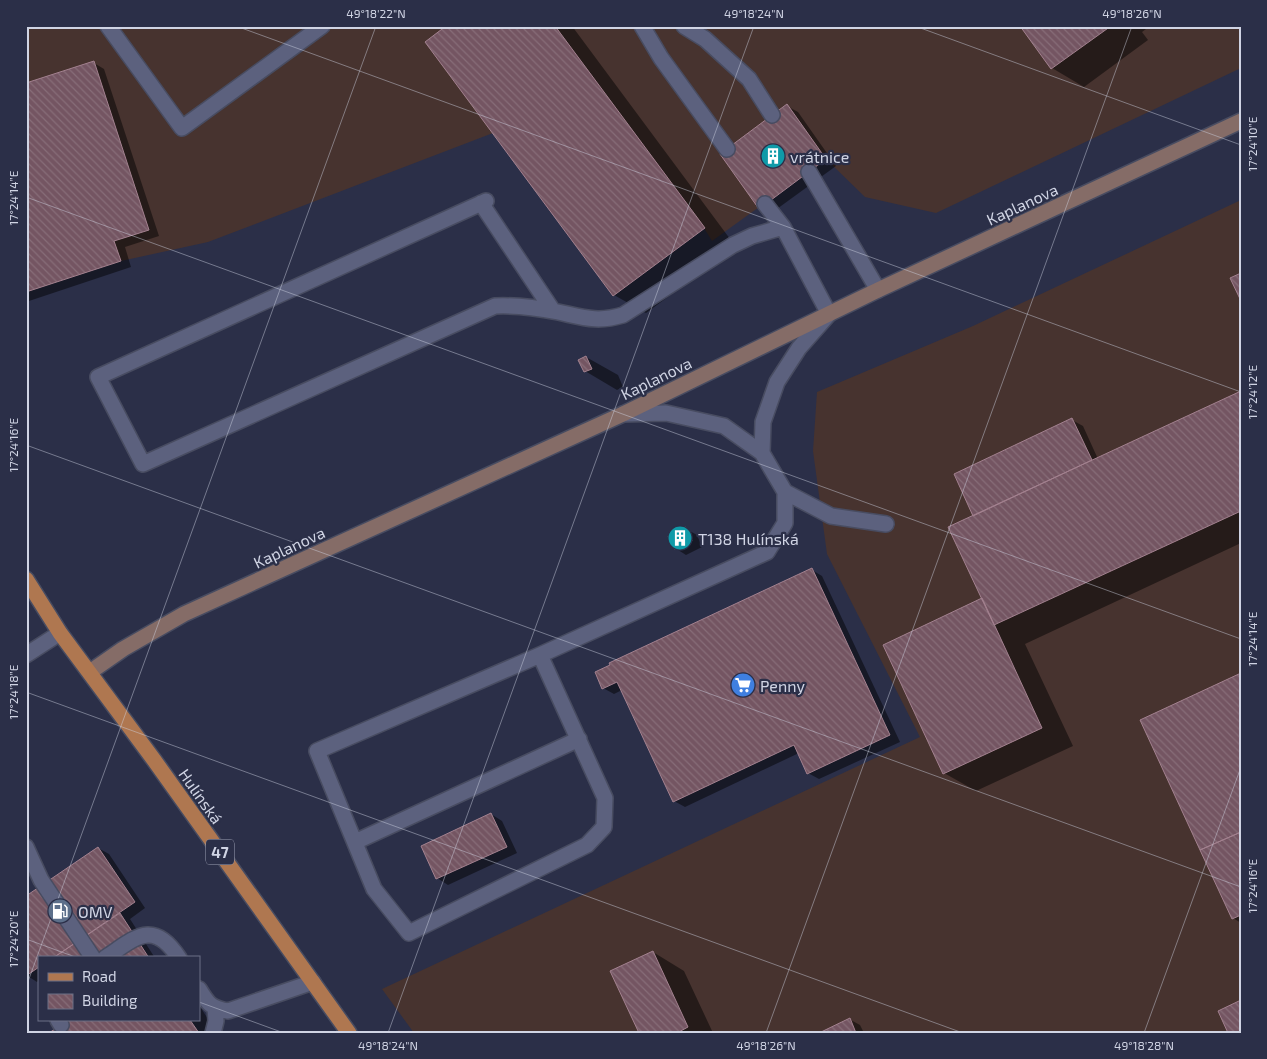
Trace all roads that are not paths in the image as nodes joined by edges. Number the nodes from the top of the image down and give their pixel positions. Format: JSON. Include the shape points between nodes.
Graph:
{"nodes":[{"id":1,"x":108,"y":26,"type":"edge"},
{"id":2,"x":322,"y":26,"type":"edge"},
{"id":3,"x":642,"y":26,"type":"edge"},
{"id":4,"x":684,"y":26,"type":"edge"},
{"id":5,"x":772,"y":115,"type":"dead end"},
{"id":6,"x":1241,"y":121,"type":"edge"},
{"id":7,"x":727,"y":149,"type":"dead end"},
{"id":8,"x":809,"y":172,"type":"dead end"},
{"id":9,"x":765,"y":204,"type":"dead end"},
{"id":10,"x":782,"y":227,"type":"junction"},
{"id":11,"x":878,"y":290,"type":"junction"},
{"id":12,"x":553,"y":311,"type":"junction"},
{"id":13,"x":829,"y":314,"type":"junction"},
{"id":14,"x":624,"y":414,"type":"junction"},
{"id":15,"x":762,"y":453,"type":"junction"},
{"id":16,"x":785,"y":492,"type":"junction"},
{"id":17,"x":886,"y":524,"type":"dead end"},
{"id":18,"x":26,"y":579,"type":"edge"},
{"id":19,"x":60,"y":633,"type":"junction"},
{"id":20,"x":26,"y":655,"type":"edge"},
{"id":21,"x":540,"y":656,"type":"junction"},
{"id":22,"x":90,"y":672,"type":"junction"},
{"id":23,"x":578,"y":739,"type":"junction"},
{"id":24,"x":355,"y":842,"type":"junction"},
{"id":25,"x":26,"y":847,"type":"edge"},
{"id":26,"x":92,"y":956,"type":"edge"},
{"id":27,"x":108,"y":956,"type":"edge"},
{"id":28,"x":177,"y":956,"type":"edge"},
{"id":29,"x":312,"y":982,"type":"junction"},
{"id":30,"x":200,"y":991,"type":"edge"},
{"id":31,"x":215,"y":1008,"type":"junction"},
{"id":32,"x":213,"y":1033,"type":"edge"},
{"id":33,"x":349,"y":1033,"type":"edge"}],
"edges":[{"from":1,"to":2,"type":"street","via":[[182,128]]},
{"from":3,"to":7,"type":"street","via":[[661,58]]},
{"from":4,"to":5,"type":"street","via":[[749,79]]},
{"from":6,"to":11,"type":"main road","name":"Kaplanova"},
{"from":8,"to":11,"type":"street"},
{"from":9,"to":10,"type":"street"},
{"from":10,"to":12,"type":"street","via":[[733,245],[623,315],[595,319]]},
{"from":10,"to":13,"type":"street"},
{"from":11,"to":13,"type":"main road","name":"Kaplanova"},
{"from":12,"to":12,"type":"street","via":[[495,306],[143,464],[98,377],[483,202]]},
{"from":13,"to":14,"type":"main road","name":"Kaplanova"},
{"from":13,"to":15,"type":"street","via":[[799,348],[777,382],[763,422]]},
{"from":14,"to":15,"type":"street","via":[[666,414],[724,426]]},
{"from":14,"to":22,"type":"main road","name":"Kaplanova","via":[[184,614],[122,649]]},
{"from":15,"to":16,"type":"street"},
{"from":16,"to":17,"type":"street","via":[[831,516]]},
{"from":16,"to":21,"type":"street","via":[[785,523],[767,552]]},
{"from":18,"to":19,"type":"main road","name":"Hulínská","number":"47"},
{"from":19,"to":20,"type":"street"},
{"from":19,"to":22,"type":"main road","name":"Hulínská","number":"47"},
{"from":21,"to":23,"type":"street"},
{"from":21,"to":24,"type":"street","via":[[317,751]]},
{"from":22,"to":29,"type":"main road","name":"Hulínská","number":"47"},
{"from":23,"to":24,"type":"street"},
{"from":23,"to":24,"type":"street","via":[[605,798],[604,827],[587,845],[409,933],[374,889]]},
{"from":25,"to":26,"type":"street","via":[[40,880]]},
{"from":27,"to":28,"type":"street","via":[[138,936],[150,934],[162,939]]},
{"from":29,"to":31,"type":"street","via":[[228,1011]]},
{"from":29,"to":33,"type":"main road","name":"Hulínská","number":"47"},
{"from":30,"to":31,"type":"street"},
{"from":31,"to":32,"type":"street"}]}
